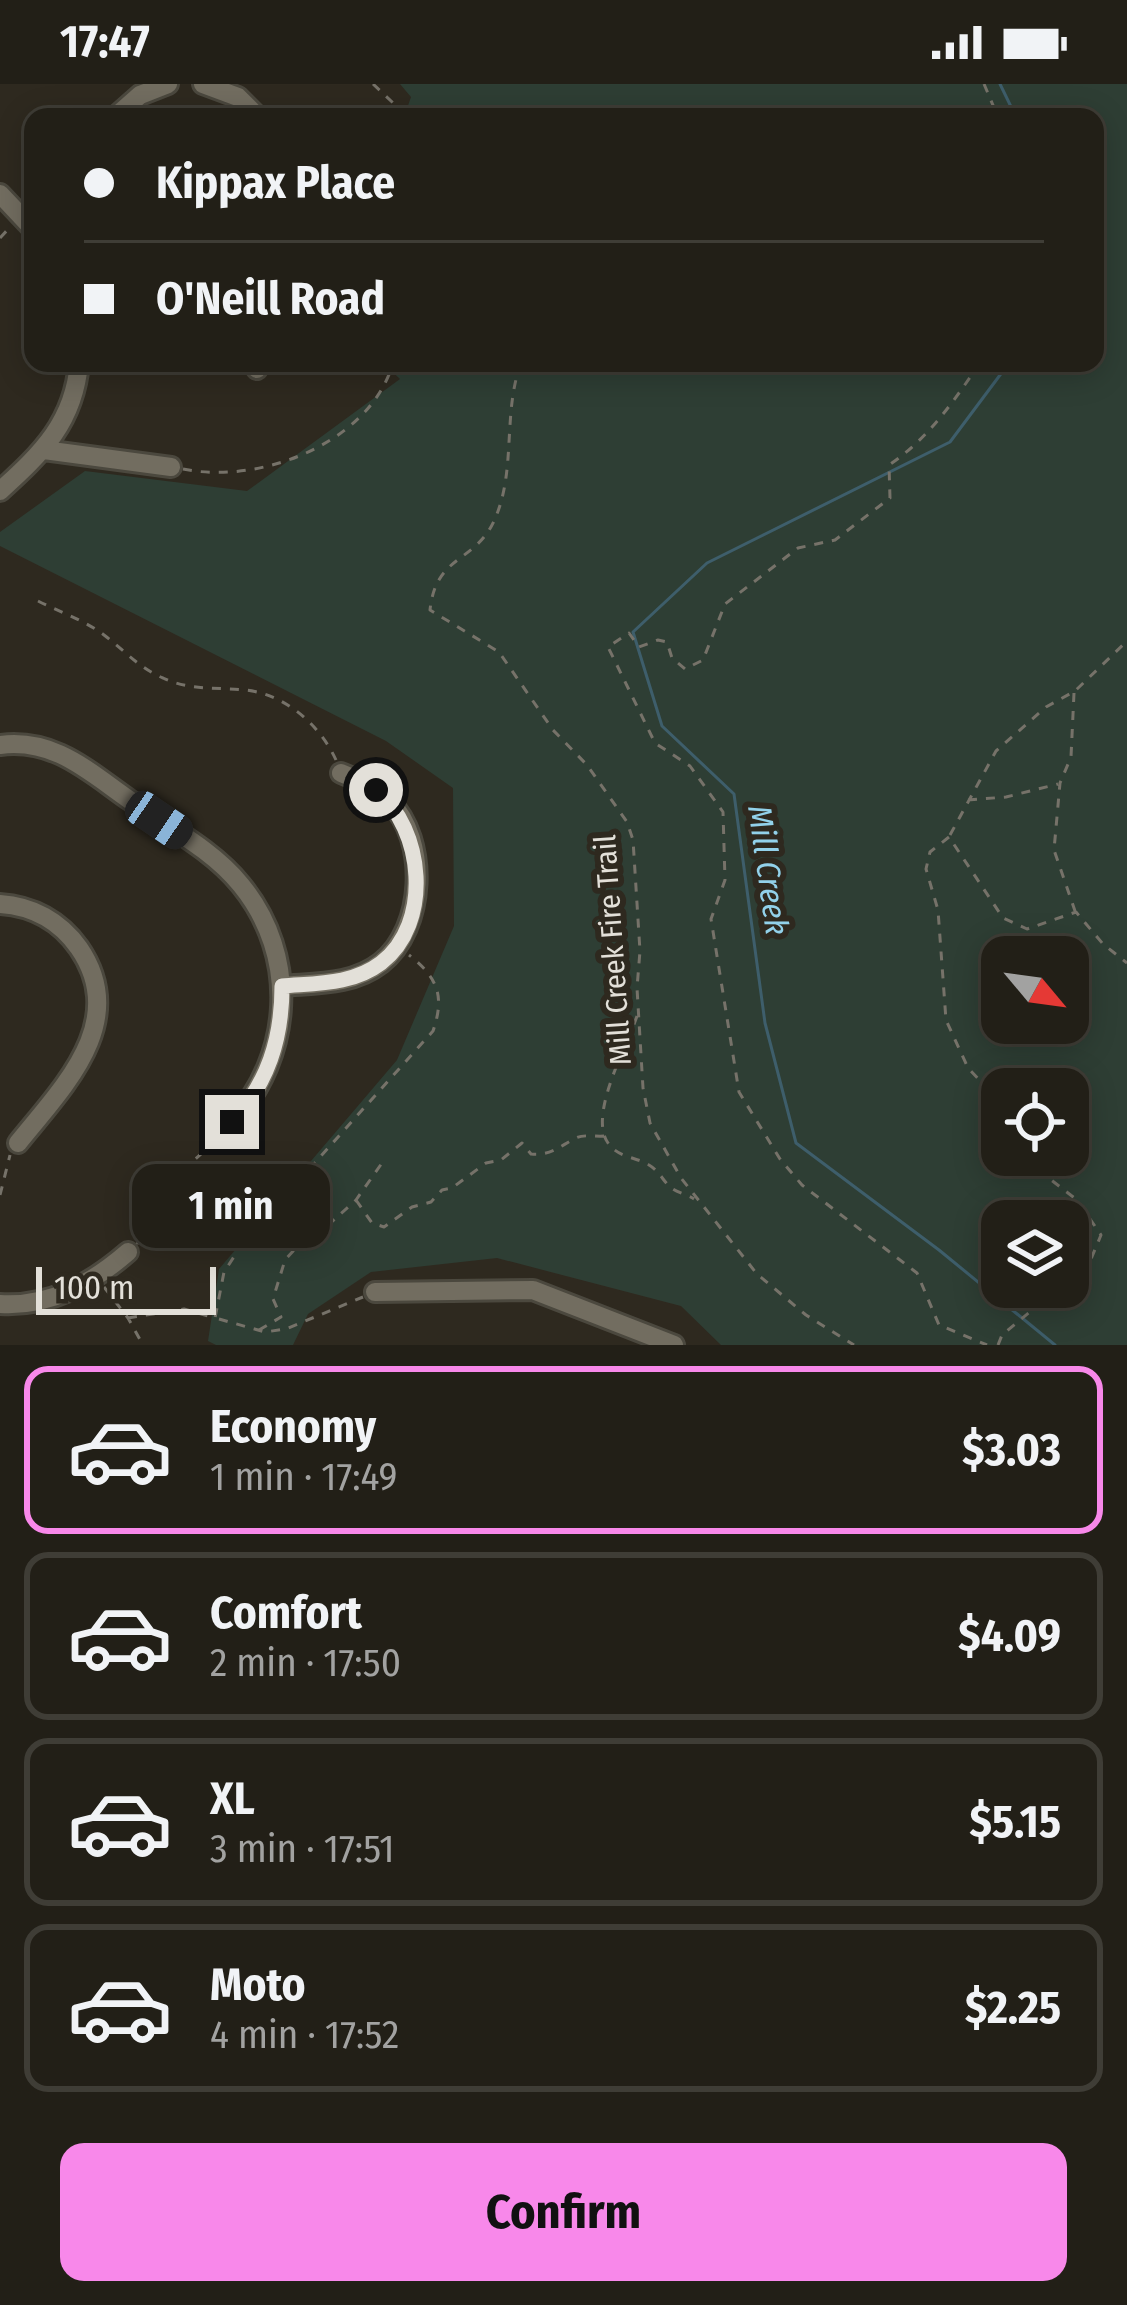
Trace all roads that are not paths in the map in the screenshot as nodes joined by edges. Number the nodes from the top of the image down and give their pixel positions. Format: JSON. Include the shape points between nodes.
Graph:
{"nodes":[{"id":1,"x":168,"y":84,"type":"edge"},
{"id":2,"x":202,"y":84,"type":"edge"},
{"id":3,"x":125,"y":108,"type":"edge"},
{"id":4,"x":249,"y":108,"type":"edge"},
{"id":5,"x":77,"y":372,"type":"edge"},
{"id":6,"x":44,"y":451,"type":"junction"},
{"id":7,"x":172,"y":467,"type":"road end"},
{"id":8,"x":0,"y":491,"type":"edge"},
{"id":9,"x":0,"y":745,"type":"edge"},
{"id":10,"x":341,"y":772,"type":"road end"},
{"id":11,"x":0,"y":904,"type":"edge"},
{"id":12,"x":282,"y":986,"type":"junction"},
{"id":13,"x":232,"y":1122,"type":"road end"},
{"id":14,"x":17,"y":1143,"type":"road end"},
{"id":15,"x":128,"y":1252,"type":"road end"},
{"id":16,"x":375,"y":1292,"type":"road end"},
{"id":17,"x":0,"y":1304,"type":"edge"},
{"id":18,"x":627,"y":1336,"type":"edge"},
{"id":19,"x":674,"y":1345,"type":"edge"}],
"edges":[{"from":1,"to":3,"type":"street"},
{"from":2,"to":4,"type":"street"},
{"from":5,"to":6,"type":"street","via":[[70,408]]},
{"from":6,"to":7,"type":"street"},
{"from":6,"to":8,"type":"street"},
{"from":9,"to":12,"type":"street","via":[[42,745],[67,756],[220,865],[269,930]]},
{"from":10,"to":12,"type":"street","via":[[376,790],[404,820],[414,864],[409,927],[381,963],[349,980]]},
{"from":11,"to":14,"type":"street","via":[[32,910],[61,928],[83,954],[98,998],[81,1063]]},
{"from":12,"to":13,"type":"street","via":[[267,1072]]},
{"from":15,"to":17,"type":"street","via":[[97,1277],[43,1300]]},
{"from":16,"to":18,"type":"street","via":[[519,1288]]},
{"from":18,"to":19,"type":"street"}]}
